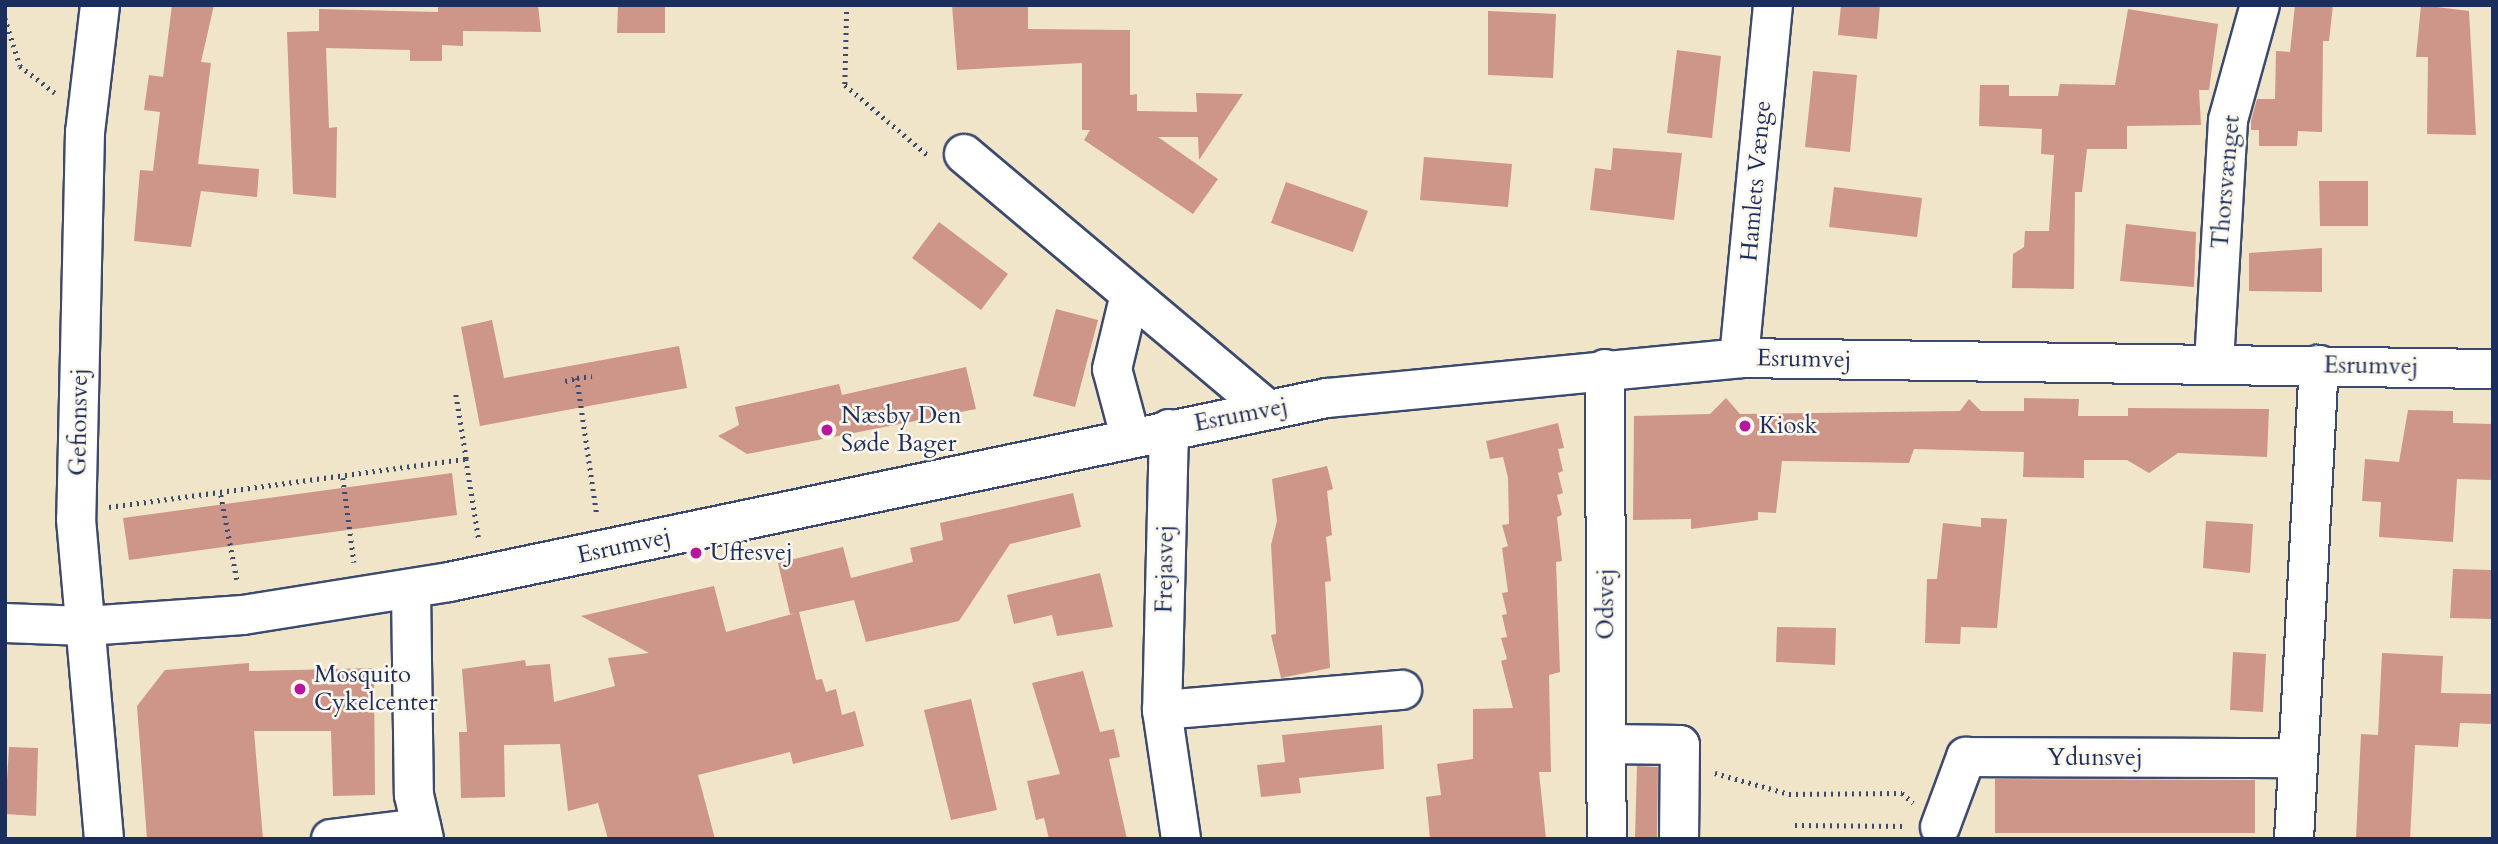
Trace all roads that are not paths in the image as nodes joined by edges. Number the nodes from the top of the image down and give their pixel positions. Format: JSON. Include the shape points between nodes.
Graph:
{"nodes":[{"id":1,"x":100,"y":5,"type":"edge"},
{"id":2,"x":1773,"y":5,"type":"edge"},
{"id":3,"x":2260,"y":5,"type":"edge"},
{"id":4,"x":964,"y":154,"type":"road end"},
{"id":5,"x":1130,"y":294,"type":"junction"},
{"id":6,"x":1739,"y":358,"type":"junction"},
{"id":7,"x":2214,"y":363,"type":"junction"},
{"id":8,"x":2319,"y":365,"type":"junction"},
{"id":9,"x":1605,"y":369,"type":"junction"},
{"id":10,"x":2493,"y":369,"type":"edge"},
{"id":11,"x":1266,"y":410,"type":"junction"},
{"id":12,"x":1169,"y":429,"type":"junction"},
{"id":13,"x":1130,"y":436,"type":"junction"},
{"id":14,"x":411,"y":589,"type":"junction"},
{"id":15,"x":5,"y":623,"type":"edge"},
{"id":16,"x":86,"y":626,"type":"junction"},
{"id":17,"x":1402,"y":690,"type":"dead end"},
{"id":18,"x":1162,"y":710,"type":"junction"},
{"id":19,"x":1607,"y":744,"type":"junction"},
{"id":20,"x":2298,"y":758,"type":"junction"},
{"id":21,"x":1940,"y":827,"type":"road end"},
{"id":22,"x":422,"y":834,"type":"edge"},
{"id":23,"x":104,"y":839,"type":"edge"},
{"id":24,"x":331,"y":839,"type":"edge"},
{"id":25,"x":1181,"y":839,"type":"edge"},
{"id":26,"x":1607,"y":839,"type":"edge"},
{"id":27,"x":1679,"y":839,"type":"edge"},
{"id":28,"x":2294,"y":839,"type":"edge"}],
"edges":[{"from":1,"to":16,"type":"street","name":"Gefionsvej","via":[[88,104],[77,511]]},
{"from":2,"to":6,"type":"street","name":"Hamlets Vænge"},
{"from":3,"to":7,"type":"street","name":"Thorsvænget","via":[[2228,120]]},
{"from":4,"to":5,"type":"street"},
{"from":5,"to":11,"type":"street"},
{"from":5,"to":13,"type":"street","via":[[1112,369]]},
{"from":6,"to":7,"type":"street","name":"Esrumvej"},
{"from":6,"to":9,"type":"street","name":"Esrumvej"},
{"from":7,"to":8,"type":"street","name":"Esrumvej"},
{"from":8,"to":10,"type":"street","name":"Esrumvej"},
{"from":8,"to":20,"type":"street"},
{"from":9,"to":11,"type":"street","name":"Esrumvej"},
{"from":9,"to":19,"type":"street","name":"Odsvej"},
{"from":11,"to":12,"type":"street","name":"Esrumvej"},
{"from":12,"to":13,"type":"street","name":"Esrumvej"},
{"from":12,"to":18,"type":"street","name":"Frejasvej"},
{"from":13,"to":14,"type":"street","name":"Esrumvej"},
{"from":14,"to":16,"type":"street","name":"Esrumvej","via":[[243,615]]},
{"from":14,"to":22,"type":"street","via":[[414,795]]},
{"from":15,"to":16,"type":"street","name":"Esrumvej"},
{"from":16,"to":23,"type":"street","name":"Gefionsvej"},
{"from":17,"to":18,"type":"street"},
{"from":18,"to":25,"type":"street","name":"Frejasvej"},
{"from":19,"to":26,"type":"street","name":"Odsvej"},
{"from":19,"to":27,"type":"street","via":[[1680,745]]},
{"from":20,"to":21,"type":"street","name":"Ydunsvej","via":[[1966,757]]},
{"from":20,"to":28,"type":"street"},
{"from":22,"to":24,"type":"street"}]}
